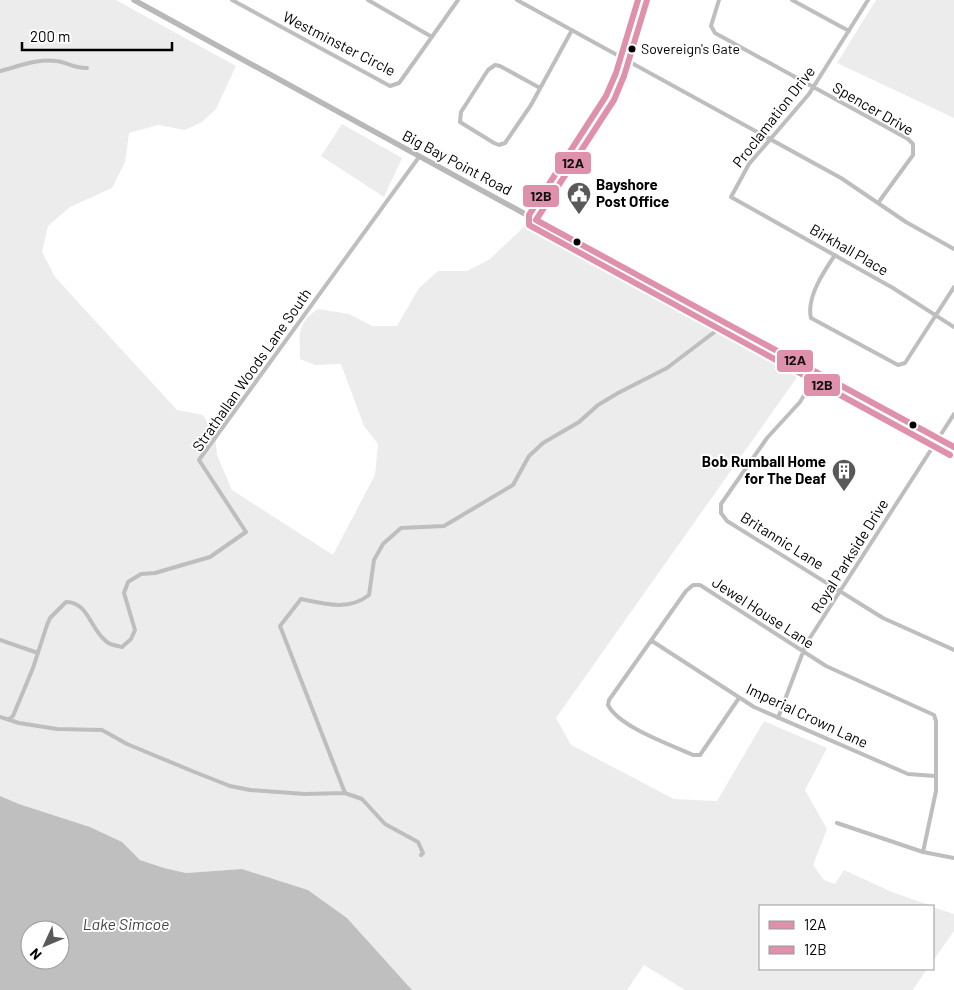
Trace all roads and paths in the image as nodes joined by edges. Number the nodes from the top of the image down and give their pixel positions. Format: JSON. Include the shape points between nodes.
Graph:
{"nodes":[{"id":1,"x":136,"y":0,"type":"edge"},
{"id":2,"x":232,"y":0,"type":"edge"},
{"id":3,"x":368,"y":0,"type":"edge"},
{"id":4,"x":458,"y":0,"type":"edge"},
{"id":5,"x":517,"y":0,"type":"edge"},
{"id":6,"x":647,"y":0,"type":"edge"},
{"id":7,"x":719,"y":0,"type":"edge"},
{"id":8,"x":792,"y":0,"type":"edge"},
{"id":9,"x":868,"y":0,"type":"edge"},
{"id":10,"x":572,"y":30,"type":"junction"},
{"id":11,"x":849,"y":31,"type":"junction"},
{"id":12,"x":432,"y":37,"type":"junction"},
{"id":13,"x":629,"y":61,"type":"junction"},
{"id":14,"x":87,"y":68,"type":"dead end"},
{"id":15,"x":0,"y":71,"type":"edge"},
{"id":16,"x":814,"y":87,"type":"junction"},
{"id":17,"x":540,"y":88,"type":"junction"},
{"id":18,"x":770,"y":139,"type":"junction"},
{"id":19,"x":419,"y":157,"type":"junction"},
{"id":20,"x":731,"y":197,"type":"joint"},
{"id":21,"x":878,"y":203,"type":"junction"},
{"id":22,"x":536,"y":220,"type":"junction"},
{"id":23,"x":954,"y":249,"type":"edge"},
{"id":24,"x":835,"y":255,"type":"junction"},
{"id":25,"x":954,"y":287,"type":"edge"},
{"id":26,"x":936,"y":315,"type":"junction"},
{"id":27,"x":725,"y":324,"type":"junction"},
{"id":28,"x":954,"y":327,"type":"edge"},
{"id":29,"x":817,"y":374,"type":"junction"},
{"id":30,"x":954,"y":414,"type":"edge"},
{"id":31,"x":938,"y":438,"type":"junction"},
{"id":32,"x":954,"y":447,"type":"edge"},
{"id":33,"x":840,"y":591,"type":"junction"},
{"id":34,"x":0,"y":640,"type":"edge"},
{"id":35,"x":652,"y":640,"type":"junction"},
{"id":36,"x":954,"y":650,"type":"edge"},
{"id":37,"x":802,"y":652,"type":"junction"},
{"id":38,"x":38,"y":653,"type":"junction"},
{"id":39,"x":739,"y":698,"type":"junction"},
{"id":40,"x":0,"y":717,"type":"edge"},
{"id":41,"x":9,"y":718,"type":"junction"},
{"id":42,"x":778,"y":718,"type":"junction"},
{"id":43,"x":935,"y":776,"type":"junction"},
{"id":44,"x":345,"y":793,"type":"junction"},
{"id":45,"x":837,"y":823,"type":"dead end"},
{"id":46,"x":923,"y":852,"type":"junction"},
{"id":47,"x":421,"y":855,"type":"dead end"},
{"id":48,"x":954,"y":858,"type":"edge"}],
"edges":[{"from":1,"to":19,"type":"main road","name":"Big Bay Point Road"},
{"from":2,"to":12,"type":"street","name":"Westminster Circle","via":[[390,86],[399,83]]},
{"from":3,"to":12,"type":"street"},
{"from":4,"to":12,"type":"street","name":"Westminster Circle"},
{"from":5,"to":10,"type":"street"},
{"from":6,"to":13,"type":"main road"},
{"from":7,"to":16,"type":"street","via":[[711,26],[715,33]]},
{"from":8,"to":11,"type":"street"},
{"from":9,"to":11,"type":"street","name":"Proclamation Drive"},
{"from":10,"to":13,"type":"street"},
{"from":10,"to":17,"type":"street"},
{"from":11,"to":16,"type":"street","name":"Proclamation Drive"},
{"from":13,"to":18,"type":"street"},
{"from":13,"to":22,"type":"main road","via":[[608,110]]},
{"from":14,"to":15,"type":"street","via":[[74,68],[56,61],[36,62]]},
{"from":16,"to":18,"type":"street","name":"Proclamation Drive"},
{"from":16,"to":21,"type":"street","name":"Spencer Drive","via":[[913,144],[913,155]]},
{"from":17,"to":17,"type":"street","via":[[500,66],[493,66],[461,112],[460,122],[494,143],[504,144]]},
{"from":18,"to":20,"type":"street","name":"Proclamation Drive","via":[[748,164]]},
{"from":18,"to":21,"type":"street","via":[[841,178]]},
{"from":19,"to":22,"type":"main road","name":"Big Bay Point Road"},
{"from":19,"to":38,"type":"street","name":"Strathallan Woods Lane South","via":[[200,460],[246,532],[210,557],[141,574],[128,582],[124,593],[135,630],[122,647],[107,642],[81,607],[66,602],[50,618]]},
{"from":20,"to":24,"type":"street","name":"Birkhall Place"},
{"from":21,"to":23,"type":"street"},
{"from":22,"to":27,"type":"main road","name":"Big Bay Point Road"},
{"from":24,"to":26,"type":"street","name":"Birkhall Place"},
{"from":24,"to":26,"type":"street","via":[[808,309],[811,318],[901,365],[906,363]]},
{"from":25,"to":26,"type":"street"},
{"from":26,"to":28,"type":"street","name":"Birkhall Place"},
{"from":27,"to":29,"type":"main road","name":"Big Bay Point Road"},
{"from":27,"to":44,"type":"street","via":[[667,368],[598,405],[579,422],[543,443],[529,456],[513,485],[444,526],[401,528],[384,544],[374,560],[369,595],[358,604],[329,605],[301,599],[280,626]]},
{"from":29,"to":31,"type":"main road","name":"Big Bay Point Road"},
{"from":29,"to":33,"type":"street","name":"Britannic Lane","via":[[800,402],[767,438],[721,504],[721,513],[727,521]]},
{"from":30,"to":31,"type":"street","name":"Royal Parkside Drive"},
{"from":31,"to":32,"type":"main road","name":"Big Bay Point Road"},
{"from":31,"to":33,"type":"street","name":"Royal Parkside Drive"},
{"from":33,"to":36,"type":"street","name":"Britannic Lane","via":[[883,618]]},
{"from":33,"to":37,"type":"street","name":"Royal Parkside Drive"},
{"from":34,"to":38,"type":"street"},
{"from":35,"to":37,"type":"street","name":"Jewel House Lane","via":[[686,591],[700,585]]},
{"from":35,"to":39,"type":"street","name":"Imperial Crown Lane"},
{"from":35,"to":39,"type":"street","name":"Jewel House Lane","via":[[609,700],[610,710],[632,726],[693,755],[700,755]]},
{"from":37,"to":42,"type":"street","name":"Royal Parkside Drive"},
{"from":37,"to":43,"type":"street","name":"Jewel House Lane","via":[[934,715]]},
{"from":38,"to":41,"type":"street","name":"Strathallan Woods Lane South"},
{"from":39,"to":42,"type":"street","name":"Imperial Crown Lane"},
{"from":40,"to":41,"type":"street"},
{"from":41,"to":44,"type":"street","via":[[19,723],[57,729],[102,730],[162,759],[244,789],[305,794]]},
{"from":42,"to":43,"type":"street","name":"Imperial Crown Lane","via":[[907,773]]},
{"from":43,"to":46,"type":"street","name":"Jewel House Lane","via":[[936,791]]},
{"from":44,"to":47,"type":"street","via":[[362,799],[385,824],[418,842]]},
{"from":45,"to":46,"type":"street"},
{"from":46,"to":48,"type":"street"}]}
